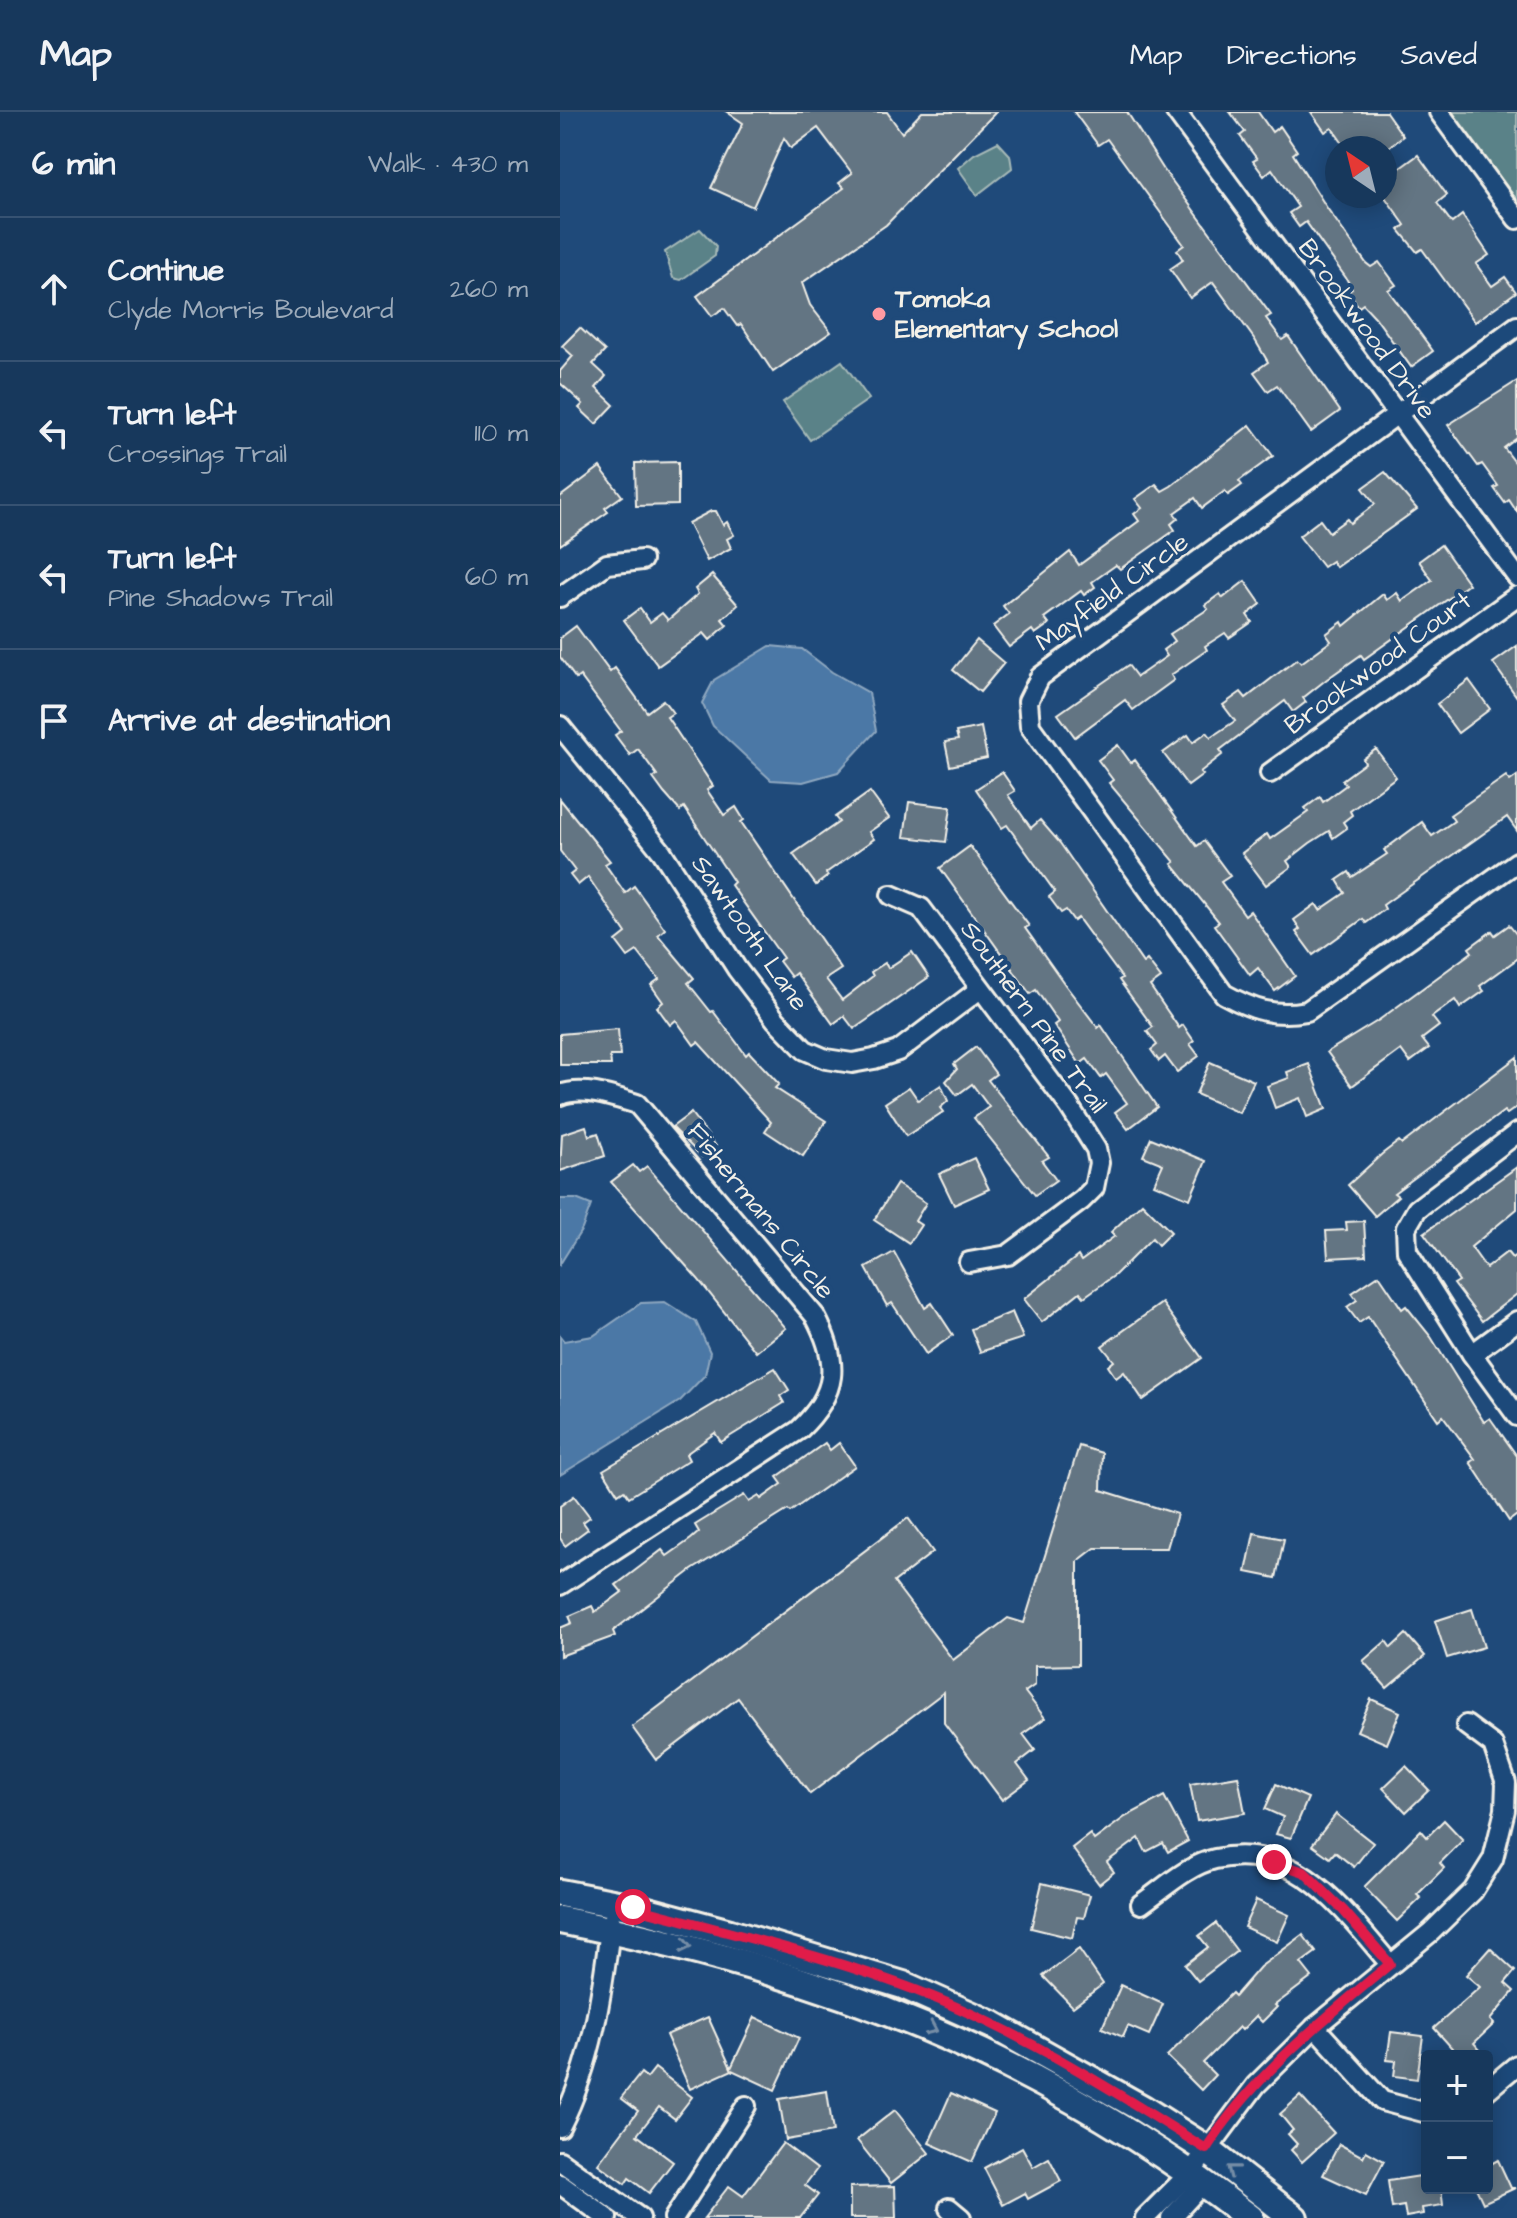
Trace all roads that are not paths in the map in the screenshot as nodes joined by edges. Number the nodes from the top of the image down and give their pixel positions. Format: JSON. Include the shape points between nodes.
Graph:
{"nodes":[{"id":1,"x":1176,"y":112,"type":"edge"},
{"id":2,"x":1439,"y":112,"type":"edge"},
{"id":3,"x":1517,"y":219,"type":"edge"},
{"id":4,"x":1517,"y":326,"type":"edge"},
{"id":5,"x":1398,"y":414,"type":"junction"},
{"id":6,"x":642,"y":560,"type":"dead end"},
{"id":7,"x":1517,"y":577,"type":"edge"},
{"id":8,"x":1517,"y":596,"type":"edge"},
{"id":9,"x":560,"y":597,"type":"edge"},
{"id":10,"x":560,"y":726,"type":"edge"},
{"id":11,"x":1270,"y":773,"type":"dead end"},
{"id":12,"x":1517,"y":862,"type":"edge"},
{"id":13,"x":891,"y":895,"type":"dead end"},
{"id":14,"x":980,"y":989,"type":"junction"},
{"id":15,"x":560,"y":1095,"type":"edge"},
{"id":16,"x":1517,"y":1133,"type":"edge"},
{"id":17,"x":969,"y":1262,"type":"dead end"},
{"id":18,"x":1517,"y":1321,"type":"edge"},
{"id":19,"x":1472,"y":1354,"type":"junction"},
{"id":20,"x":1517,"y":1416,"type":"edge"},
{"id":21,"x":560,"y":1585,"type":"edge"},
{"id":22,"x":1466,"y":1725,"type":"dead end"},
{"id":23,"x":560,"y":1893,"type":"edge"},
{"id":24,"x":1141,"y":1904,"type":"dead end"},
{"id":25,"x":611,"y":1916,"type":"junction"},
{"id":26,"x":560,"y":1920,"type":"edge"},
{"id":27,"x":1390,"y":1964,"type":"junction"},
{"id":28,"x":1315,"y":2027,"type":"junction"},
{"id":29,"x":1517,"y":2065,"type":"edge"},
{"id":30,"x":1493,"y":2085,"type":"edge"},
{"id":31,"x":746,"y":2106,"type":"dead end"},
{"id":32,"x":1421,"y":2111,"type":"edge"},
{"id":33,"x":560,"y":2127,"type":"edge"},
{"id":34,"x":1206,"y":2149,"type":"junction"},
{"id":35,"x":560,"y":2161,"type":"edge"},
{"id":36,"x":1191,"y":2172,"type":"junction"},
{"id":37,"x":560,"y":2184,"type":"edge"},
{"id":38,"x":607,"y":2218,"type":"edge"},
{"id":39,"x":640,"y":2218,"type":"edge"},
{"id":40,"x":674,"y":2218,"type":"edge"},
{"id":41,"x":1145,"y":2218,"type":"edge"},
{"id":42,"x":1171,"y":2218,"type":"edge"},
{"id":43,"x":1250,"y":2218,"type":"edge"},
{"id":44,"x":1294,"y":2218,"type":"edge"}],
"edges":[{"from":1,"to":5,"type":"street","name":"Brookwood Drive"},
{"from":2,"to":3,"type":"street"},
{"from":4,"to":5,"type":"street","name":"Mayfield Circle"},
{"from":5,"to":7,"type":"street","name":"Brookwood Drive"},
{"from":5,"to":12,"type":"street","name":"Mayfield Circle","via":[[1040,677],[1028,701],[1030,726],[1224,994],[1256,1011],[1307,1011]]},
{"from":6,"to":9,"type":"street","via":[[607,564]]},
{"from":8,"to":11,"type":"street","name":"Brookwood Court"},
{"from":10,"to":14,"type":"street","name":"Sawtooth Lane","via":[[662,852],[737,969],[805,1050],[852,1063],[898,1051]]},
{"from":13,"to":14,"type":"street","name":"Southern Pine Trail","via":[[921,908]]},
{"from":14,"to":17,"type":"street","name":"Southern Pine Trail","via":[[1069,1106],[1099,1163],[1094,1188],[1082,1200],[1008,1255]]},
{"from":15,"to":21,"type":"street","name":"Fishermans Circle","via":[[570,1091],[637,1104],[815,1316],[833,1367],[822,1409],[799,1430]]},
{"from":16,"to":19,"type":"street","via":[[1417,1209],[1406,1228],[1407,1251]]},
{"from":18,"to":19,"type":"street"},
{"from":19,"to":20,"type":"street"},
{"from":22,"to":27,"type":"street","via":[[1493,1745],[1506,1783],[1493,1859],[1473,1891]]},
{"from":23,"to":25,"type":"street"},
{"from":24,"to":27,"type":"street","via":[[1213,1859],[1274,1862],[1304,1872]]},
{"from":25,"to":26,"type":"street"},
{"from":25,"to":33,"type":"street","via":[[599,2015],[577,2093]]},
{"from":25,"to":34,"type":"street","via":[[730,1933],[903,1985],[993,2025]]},
{"from":25,"to":36,"type":"street","one_way":true,"via":[[894,2012],[1121,2126]]},
{"from":27,"to":28,"type":"street"},
{"from":28,"to":32,"type":"street","via":[[1382,2101]]},
{"from":28,"to":34,"type":"street","via":[[1256,2085]]},
{"from":29,"to":30,"type":"street"},
{"from":31,"to":40,"type":"street"},
{"from":34,"to":36,"type":"street"},
{"from":44,"to":34,"type":"street","one_way":true},
{"from":35,"to":39,"type":"street"},
{"from":36,"to":41,"type":"street"},
{"from":36,"to":42,"type":"street","via":[[1194,2193]]},
{"from":36,"to":43,"type":"street"},
{"from":37,"to":38,"type":"street"}]}
